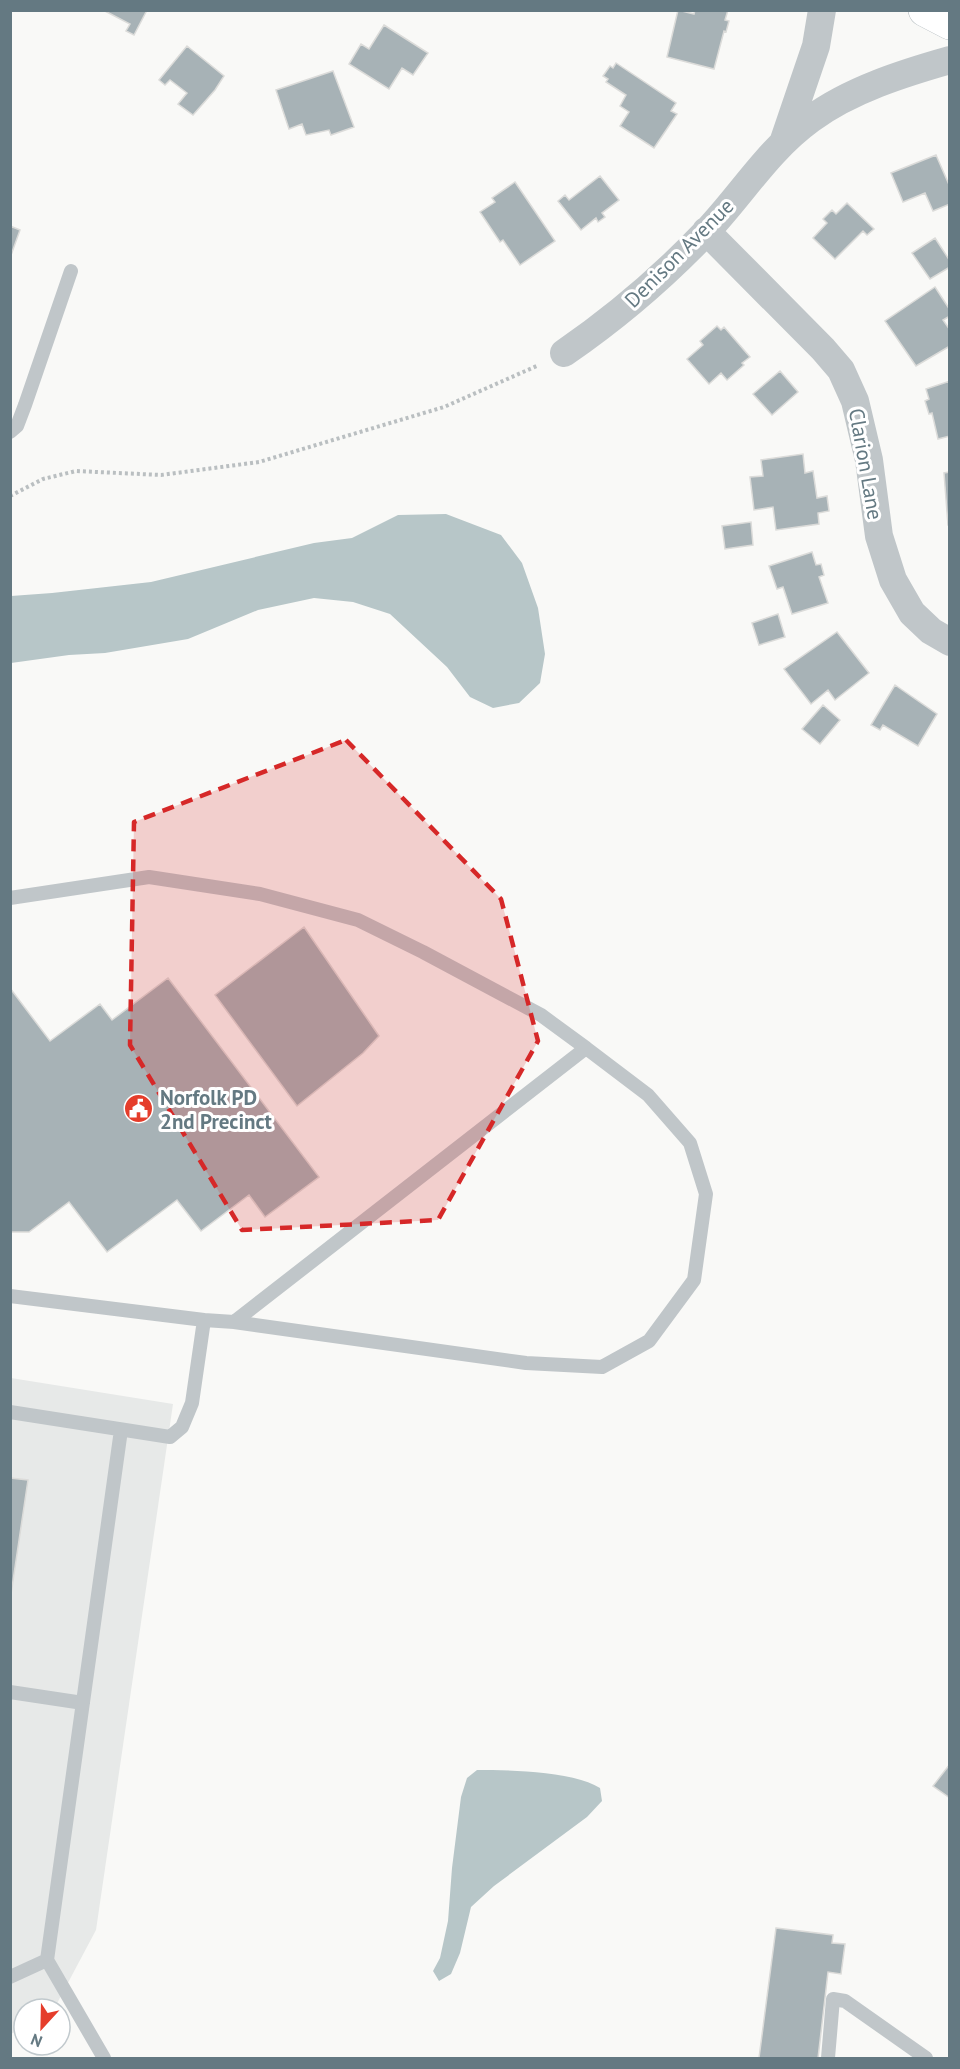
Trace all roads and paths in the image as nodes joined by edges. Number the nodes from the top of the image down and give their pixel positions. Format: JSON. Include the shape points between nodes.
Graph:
{"nodes":[{"id":1,"x":822,"y":10,"type":"edge"},
{"id":2,"x":925,"y":10,"type":"edge"},
{"id":3,"x":950,"y":23,"type":"edge"},
{"id":4,"x":950,"y":60,"type":"edge"},
{"id":5,"x":784,"y":140,"type":"junction"},
{"id":6,"x":706,"y":231,"type":"junction"},
{"id":7,"x":71,"y":271,"type":"dead end"},
{"id":8,"x":564,"y":353,"type":"joint"},
{"id":9,"x":10,"y":432,"type":"edge"},
{"id":10,"x":10,"y":496,"type":"edge"},
{"id":11,"x":940,"y":636,"type":"edge"},
{"id":12,"x":10,"y":898,"type":"edge"},
{"id":13,"x":586,"y":1048,"type":"junction"},
{"id":14,"x":10,"y":1296,"type":"edge"},
{"id":15,"x":204,"y":1320,"type":"junction"},
{"id":16,"x":234,"y":1322,"type":"junction"},
{"id":17,"x":10,"y":1412,"type":"edge"},
{"id":18,"x":121,"y":1430,"type":"junction"},
{"id":19,"x":10,"y":1692,"type":"edge"},
{"id":20,"x":83,"y":1703,"type":"junction"},
{"id":21,"x":47,"y":1960,"type":"junction"},
{"id":22,"x":10,"y":1977,"type":"edge"},
{"id":23,"x":104,"y":2058,"type":"edge"},
{"id":24,"x":828,"y":2058,"type":"edge"},
{"id":25,"x":926,"y":2058,"type":"edge"}],
"edges":[{"from":1,"to":5,"type":"street","name":"Denison Avenue","via":[[816,46]]},
{"from":2,"to":3,"type":"street"},
{"from":4,"to":5,"type":"street","name":"Denison Avenue","via":[[864,89],[814,117]]},
{"from":5,"to":6,"type":"street","name":"Denison Avenue"},
{"from":6,"to":8,"type":"street","name":"Denison Avenue","via":[[635,300]]},
{"from":6,"to":11,"type":"street","name":"Clarion Lane","via":[[841,370],[855,402],[879,536],[892,580],[912,613]]},
{"from":7,"to":9,"type":"lane","via":[[25,405],[17,426]]},
{"from":8,"to":10,"type":"path","via":[[444,407],[259,462],[161,475],[76,471],[43,479]]},
{"from":12,"to":13,"type":"lane","via":[[149,877],[270,897],[358,920],[541,1016]]},
{"from":13,"to":16,"type":"lane"},
{"from":13,"to":16,"type":"lane","via":[[648,1095],[690,1143],[706,1194],[694,1280],[649,1341],[602,1367],[516,1361]]},
{"from":14,"to":15,"type":"lane"},
{"from":15,"to":16,"type":"lane"},
{"from":15,"to":18,"type":"lane","via":[[192,1402],[182,1426],[170,1437]]},
{"from":17,"to":18,"type":"lane"},
{"from":18,"to":20,"type":"lane"},
{"from":19,"to":20,"type":"lane"},
{"from":20,"to":21,"type":"lane"},
{"from":21,"to":22,"type":"lane"},
{"from":21,"to":23,"type":"lane"},
{"from":24,"to":25,"type":"lane","via":[[833,1999],[845,2001]]}]}
